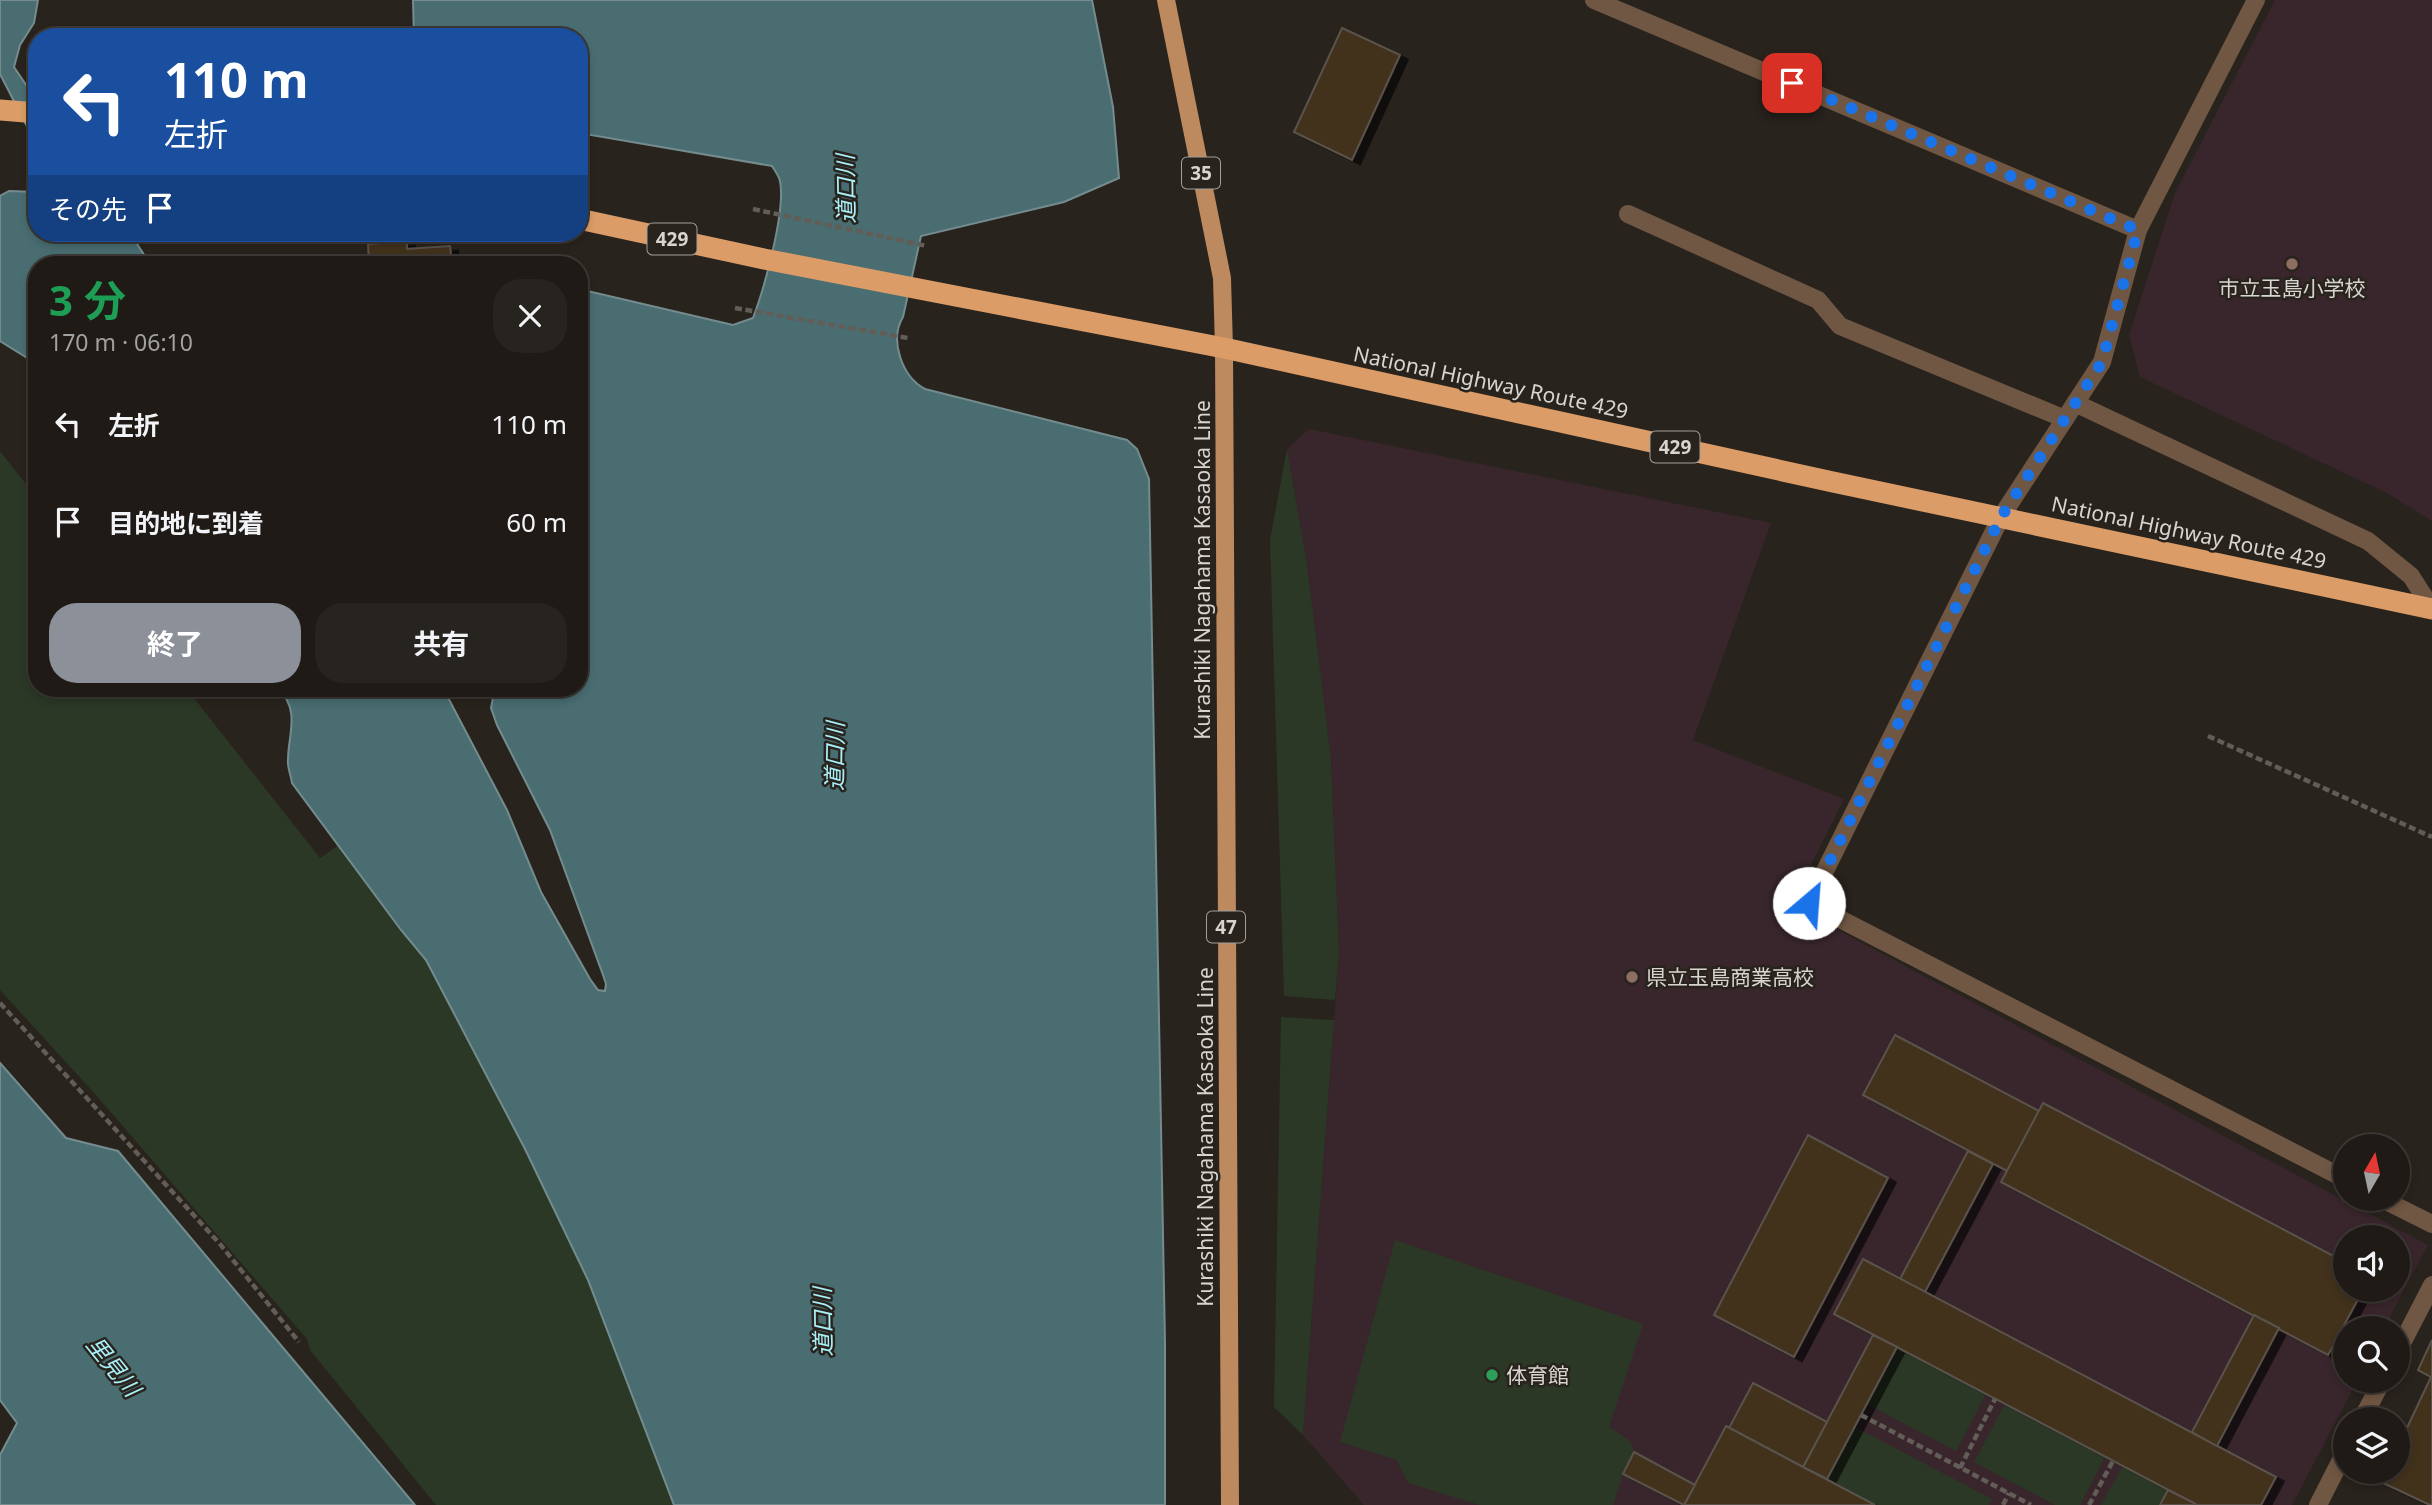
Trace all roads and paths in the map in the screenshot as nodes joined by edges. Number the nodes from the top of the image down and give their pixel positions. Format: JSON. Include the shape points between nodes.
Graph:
{"nodes":[{"id":1,"x":1166,"y":0,"type":"edge"},
{"id":2,"x":1594,"y":0,"type":"edge"},
{"id":3,"x":2256,"y":0,"type":"edge"},
{"id":4,"x":0,"y":110,"type":"edge"},
{"id":5,"x":28,"y":112,"type":"edge"},
{"id":6,"x":753,"y":209,"type":"dead end"},
{"id":7,"x":1628,"y":214,"type":"dead end"},
{"id":8,"x":588,"y":221,"type":"edge"},
{"id":9,"x":2138,"y":230,"type":"junction"},
{"id":10,"x":927,"y":246,"type":"dead end"},
{"id":11,"x":735,"y":308,"type":"dead end"},
{"id":12,"x":908,"y":338,"type":"dead end"},
{"id":13,"x":1224,"y":348,"type":"junction"},
{"id":14,"x":2075,"y":403,"type":"junction"},
{"id":15,"x":2066,"y":419,"type":"junction"},
{"id":16,"x":2001,"y":517,"type":"junction"},
{"id":17,"x":2432,"y":609,"type":"edge"},
{"id":18,"x":2208,"y":736,"type":"dead end"},
{"id":19,"x":2432,"y":838,"type":"edge"},
{"id":20,"x":0,"y":1003,"type":"edge"},
{"id":21,"x":2333,"y":1174,"type":"edge"},
{"id":22,"x":2406,"y":1211,"type":"edge"},
{"id":23,"x":2432,"y":1224,"type":"edge"},
{"id":24,"x":2432,"y":1285,"type":"edge"},
{"id":25,"x":2410,"y":1328,"type":"edge"},
{"id":26,"x":299,"y":1342,"type":"dead end"},
{"id":27,"x":1995,"y":1399,"type":"dead end"},
{"id":28,"x":1861,"y":1415,"type":"dead end"},
{"id":29,"x":2113,"y":1461,"type":"dead end"},
{"id":30,"x":1960,"y":1468,"type":"junction"},
{"id":31,"x":2333,"y":1476,"type":"edge"},
{"id":32,"x":2009,"y":1493,"type":"junction"},
{"id":33,"x":1230,"y":1505,"type":"edge"},
{"id":34,"x":2003,"y":1505,"type":"edge"},
{"id":35,"x":2031,"y":1505,"type":"edge"},
{"id":36,"x":2089,"y":1505,"type":"edge"},
{"id":37,"x":2318,"y":1505,"type":"edge"}],
"edges":[{"from":1,"to":13,"type":"main road","number":"35","via":[[1222,278]]},
{"from":2,"to":9,"type":"street"},
{"from":3,"to":9,"type":"street"},
{"from":4,"to":5,"type":"highway"},
{"from":6,"to":10,"type":"path"},
{"from":7,"to":15,"type":"street","via":[[1818,300],[1840,326]]},
{"from":8,"to":13,"type":"highway","name":"National Highway Route 429","number":"429","via":[[764,260]]},
{"from":9,"to":14,"type":"street","via":[[2102,362]]},
{"from":11,"to":12,"type":"path"},
{"from":13,"to":16,"type":"highway","name":"National Highway Route 429","number":"429"},
{"from":13,"to":33,"type":"main road","name":"Kurashiki Nagahama Kasaoka Line","number":"47"},
{"from":14,"to":15,"type":"street"},
{"from":14,"to":17,"type":"street","via":[[2368,541],[2411,576]]},
{"from":15,"to":16,"type":"street"},
{"from":16,"to":17,"type":"highway","name":"National Highway Route 429","number":"429"},
{"from":16,"to":21,"type":"street","via":[[1809,903]]},
{"from":18,"to":19,"type":"path"},
{"from":20,"to":26,"type":"path","via":[[220,1244]]},
{"from":22,"to":23,"type":"street"},
{"from":24,"to":25,"type":"street"},
{"from":27,"to":30,"type":"path"},
{"from":28,"to":30,"type":"path"},
{"from":29,"to":36,"type":"path"},
{"from":30,"to":32,"type":"path"},
{"from":31,"to":37,"type":"street"},
{"from":32,"to":34,"type":"path"},
{"from":32,"to":35,"type":"path"}]}
